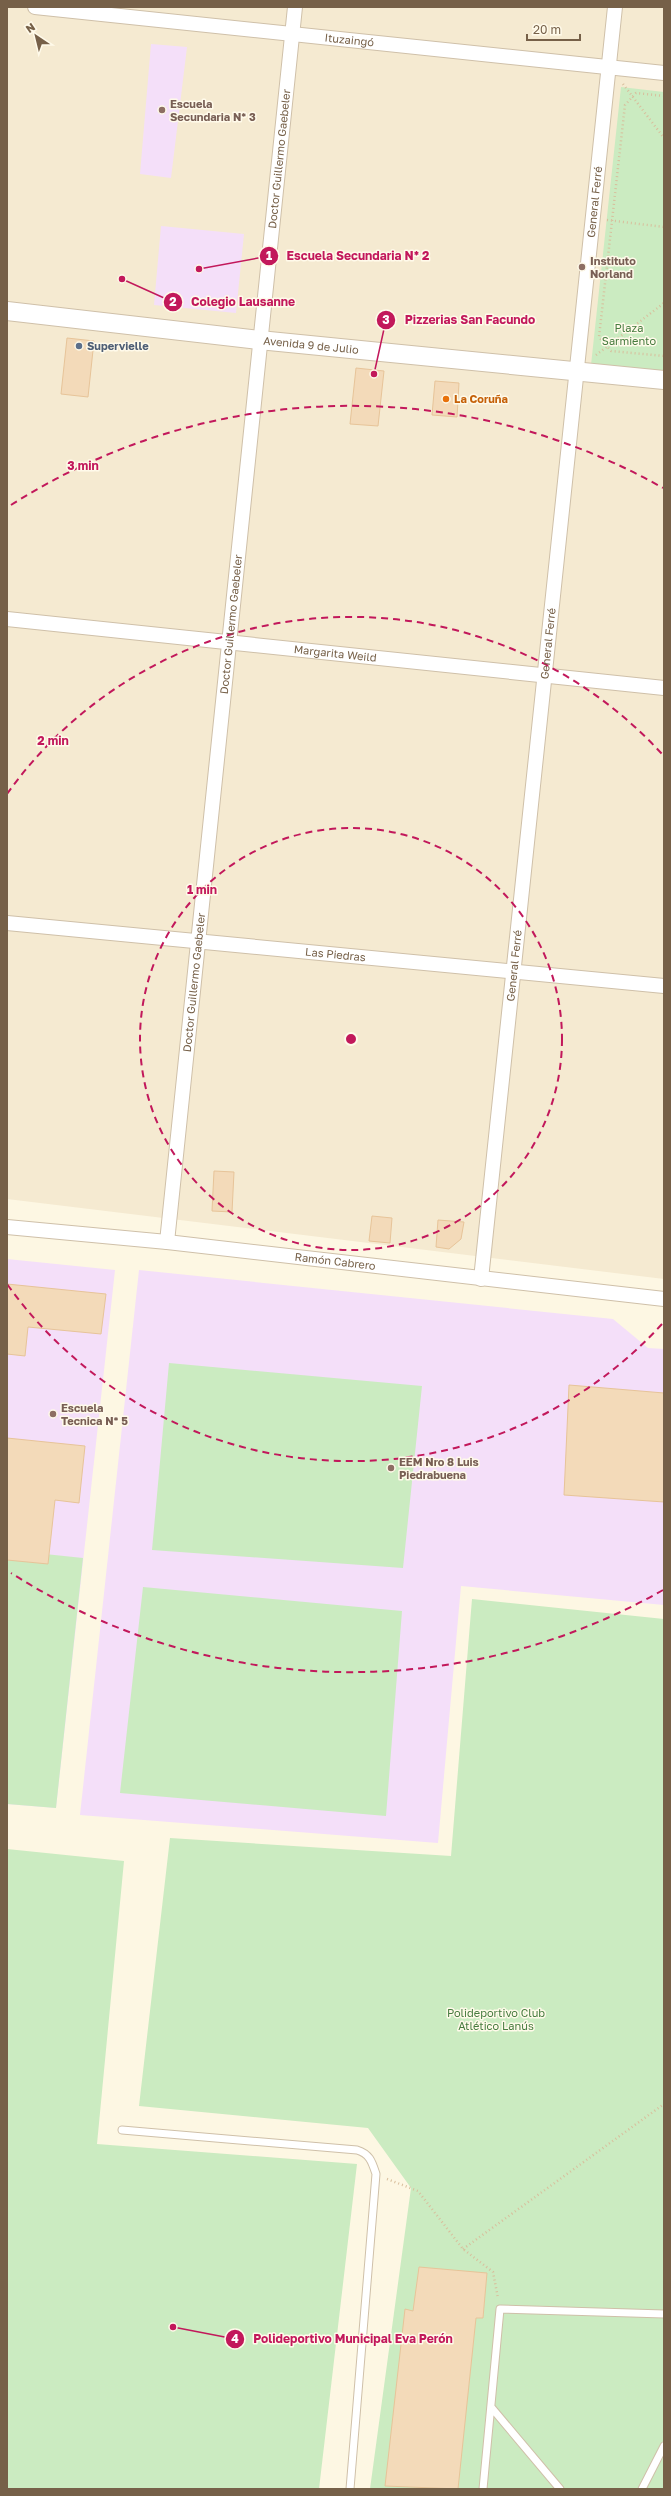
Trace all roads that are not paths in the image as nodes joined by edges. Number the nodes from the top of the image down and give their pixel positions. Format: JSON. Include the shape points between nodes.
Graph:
{"nodes":[{"id":1,"x":34,"y":7,"type":"edge"},
{"id":2,"x":295,"y":7,"type":"edge"},
{"id":3,"x":615,"y":7,"type":"edge"},
{"id":4,"x":292,"y":35,"type":"junction"},
{"id":5,"x":609,"y":66,"type":"junction"},
{"id":6,"x":664,"y":73,"type":"edge"},
{"id":7,"x":7,"y":311,"type":"edge"},
{"id":8,"x":259,"y":340,"type":"junction"},
{"id":9,"x":575,"y":371,"type":"junction"},
{"id":10,"x":664,"y":380,"type":"edge"},
{"id":11,"x":7,"y":619,"type":"edge"},
{"id":12,"x":228,"y":643,"type":"junction"},
{"id":13,"x":544,"y":674,"type":"junction"},
{"id":14,"x":664,"y":688,"type":"edge"},
{"id":15,"x":7,"y":923,"type":"edge"},
{"id":16,"x":197,"y":942,"type":"junction"},
{"id":17,"x":514,"y":971,"type":"junction"},
{"id":18,"x":664,"y":986,"type":"edge"},
{"id":19,"x":7,"y":1226,"type":"edge"},
{"id":20,"x":167,"y":1242,"type":"junction"},
{"id":21,"x":481,"y":1280,"type":"junction"},
{"id":22,"x":664,"y":1299,"type":"edge"},
{"id":23,"x":122,"y":2130,"type":"dead end"},
{"id":24,"x":664,"y":2314,"type":"edge"},
{"id":25,"x":491,"y":2407,"type":"junction"},
{"id":26,"x":664,"y":2446,"type":"edge"},
{"id":27,"x":350,"y":2489,"type":"edge"},
{"id":28,"x":483,"y":2489,"type":"edge"},
{"id":29,"x":560,"y":2489,"type":"edge"},
{"id":30,"x":642,"y":2489,"type":"edge"}],
"edges":[{"from":1,"to":4,"type":"street","name":"Ituzaingó"},
{"from":2,"to":4,"type":"street","name":"Doctor Guillermo Gaebeler"},
{"from":3,"to":5,"type":"street","name":"General Ferré"},
{"from":4,"to":5,"type":"street","name":"Ituzaingó"},
{"from":4,"to":8,"type":"street","name":"Doctor Guillermo Gaebeler"},
{"from":5,"to":6,"type":"street","name":"Ituzaingó"},
{"from":5,"to":9,"type":"street","name":"General Ferré"},
{"from":7,"to":8,"type":"street","name":"Avenida 9 de Julio"},
{"from":8,"to":9,"type":"street","name":"Avenida 9 de Julio"},
{"from":8,"to":12,"type":"street","name":"Doctor Guillermo Gaebeler"},
{"from":9,"to":10,"type":"street","name":"Avenida 9 de Julio"},
{"from":9,"to":13,"type":"street","name":"General Ferré"},
{"from":11,"to":12,"type":"street","name":"Margarita Weild"},
{"from":12,"to":13,"type":"street","name":"Margarita Weild"},
{"from":12,"to":16,"type":"street","name":"Doctor Guillermo Gaebeler"},
{"from":13,"to":14,"type":"street","name":"Margarita Weild"},
{"from":13,"to":17,"type":"street","name":"General Ferré"},
{"from":15,"to":16,"type":"street","name":"Las Piedras"},
{"from":16,"to":17,"type":"street","name":"Las Piedras"},
{"from":16,"to":20,"type":"street","name":"Doctor Guillermo Gaebeler"},
{"from":17,"to":18,"type":"street","name":"Las Piedras"},
{"from":17,"to":21,"type":"street","name":"General Ferré"},
{"from":19,"to":20,"type":"street","name":"Ramón Cabrero"},
{"from":20,"to":21,"type":"street","name":"Ramón Cabrero"},
{"from":21,"to":22,"type":"street","name":"Ramón Cabrero"},
{"from":23,"to":27,"type":"lane","via":[[357,2150],[366,2153],[376,2174]]},
{"from":24,"to":25,"type":"lane","via":[[500,2309]]},
{"from":25,"to":28,"type":"lane"},
{"from":25,"to":29,"type":"lane"},
{"from":26,"to":30,"type":"lane"}]}
